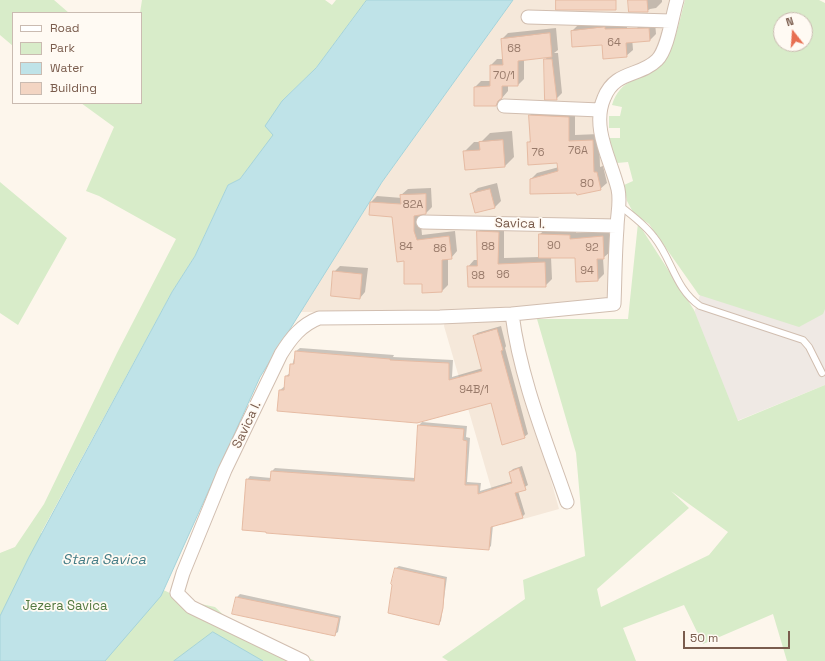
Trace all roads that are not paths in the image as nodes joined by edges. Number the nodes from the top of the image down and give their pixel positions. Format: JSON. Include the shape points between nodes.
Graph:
{"nodes":[{"id":1,"x":676,"y":0,"type":"edge"},
{"id":2,"x":528,"y":17,"type":"dead end"},
{"id":3,"x":671,"y":21,"type":"junction"},
{"id":4,"x":504,"y":106,"type":"dead end"},
{"id":5,"x":600,"y":110,"type":"junction"},
{"id":6,"x":620,"y":206,"type":"junction"},
{"id":7,"x":423,"y":222,"type":"dead end"},
{"id":8,"x":617,"y":226,"type":"junction"},
{"id":9,"x":512,"y":314,"type":"junction"},
{"id":10,"x":822,"y":373,"type":"dead end"},
{"id":11,"x":567,"y":502,"type":"dead end"},
{"id":12,"x":303,"y":661,"type":"edge"}],
"edges":[{"from":1,"to":3,"type":"street","name":"Savica I."},
{"from":2,"to":3,"type":"street"},
{"from":3,"to":5,"type":"street","name":"Savica I.","via":[[664,48],[658,59],[611,85]]},
{"from":4,"to":5,"type":"street"},
{"from":5,"to":6,"type":"street","name":"Savica I.","via":[[605,152],[614,176]]},
{"from":6,"to":8,"type":"street","name":"Savica I."},
{"from":6,"to":10,"type":"lane","via":[[655,238],[679,285],[691,300],[700,306],[802,340],[809,347]]},
{"from":7,"to":8,"type":"street","name":"Savica I."},
{"from":8,"to":9,"type":"street","name":"Savica I.","via":[[614,304]]},
{"from":9,"to":11,"type":"street","via":[[515,337],[536,410]]},
{"from":9,"to":12,"type":"street","name":"Savica I.","via":[[319,318],[308,322],[290,339],[225,470],[177,593],[191,607]]}]}
